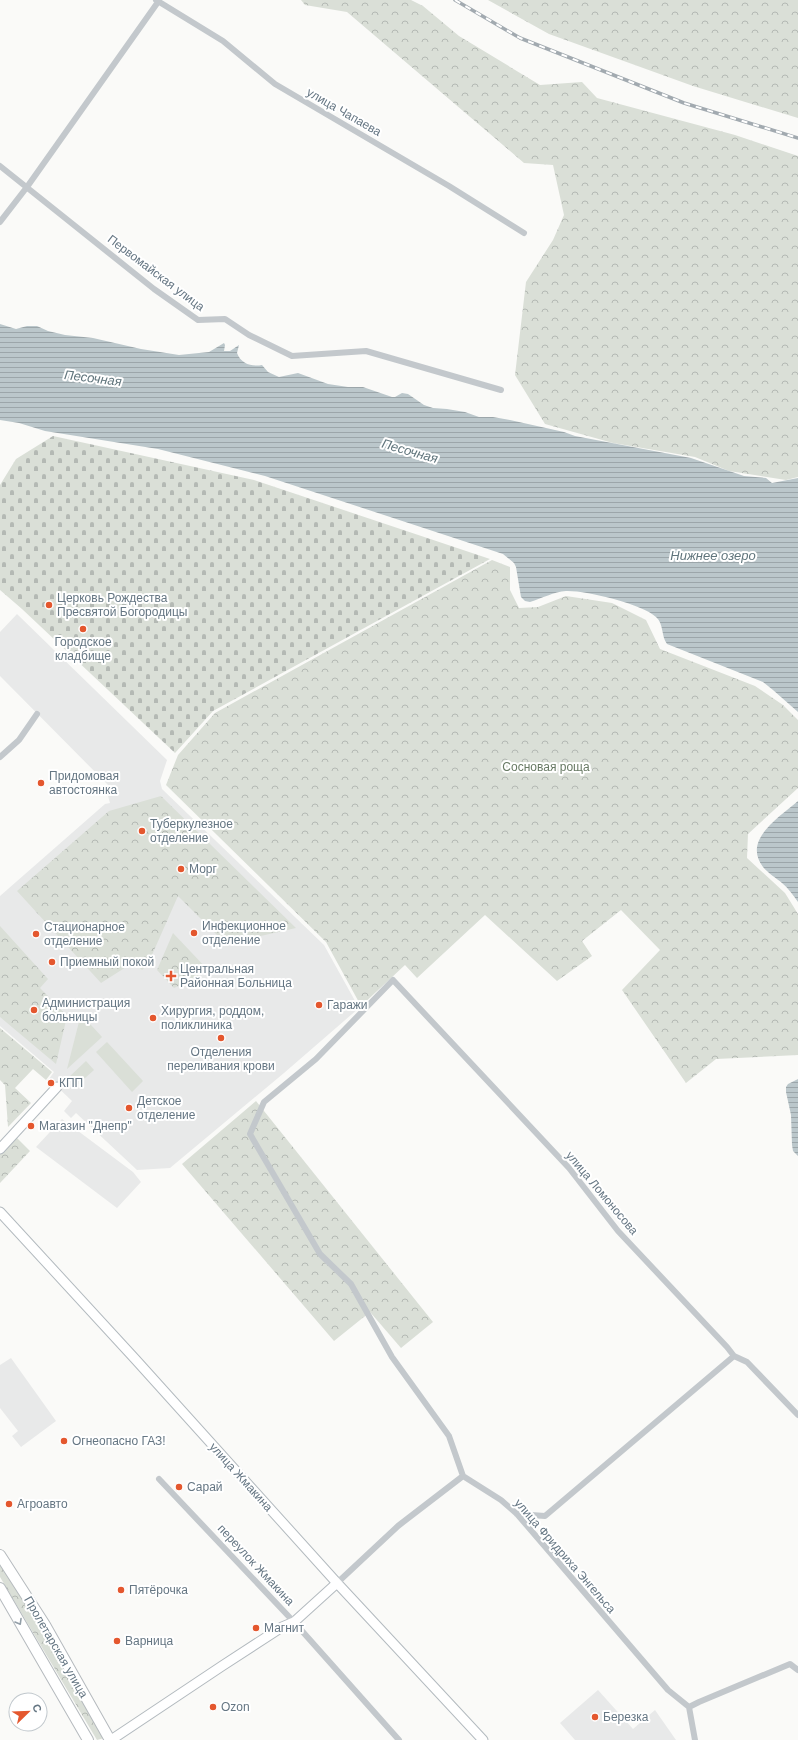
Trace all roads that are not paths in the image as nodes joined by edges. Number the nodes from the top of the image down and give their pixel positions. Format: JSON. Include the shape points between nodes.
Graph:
{"nodes":[{"id":1,"x":157,"y":1,"type":"edge"},
{"id":2,"x":0,"y":166,"type":"edge"},
{"id":3,"x":27,"y":187,"type":"junction"},
{"id":4,"x":0,"y":222,"type":"edge"},
{"id":5,"x":524,"y":234,"type":"dead end"},
{"id":6,"x":501,"y":390,"type":"dead end"},
{"id":7,"x":37,"y":714,"type":"dead end"},
{"id":8,"x":0,"y":758,"type":"edge"},
{"id":9,"x":57,"y":1087,"type":"dead end"},
{"id":10,"x":0,"y":1149,"type":"edge"},
{"id":11,"x":0,"y":1212,"type":"edge"},
{"id":12,"x":734,"y":1356,"type":"junction"},
{"id":13,"x":798,"y":1415,"type":"edge"},
{"id":14,"x":463,"y":1476,"type":"junction"},
{"id":15,"x":159,"y":1478,"type":"dead end"},
{"id":16,"x":517,"y":1514,"type":"junction"},
{"id":17,"x":0,"y":1555,"type":"edge"},
{"id":18,"x":337,"y":1583,"type":"junction"},
{"id":19,"x":0,"y":1588,"type":"edge"},
{"id":20,"x":294,"y":1622,"type":"junction"},
{"id":21,"x":798,"y":1670,"type":"edge"},
{"id":22,"x":690,"y":1707,"type":"junction"},
{"id":23,"x":88,"y":1740,"type":"edge"},
{"id":24,"x":110,"y":1740,"type":"edge"},
{"id":25,"x":399,"y":1740,"type":"edge"},
{"id":26,"x":483,"y":1740,"type":"edge"},
{"id":27,"x":695,"y":1740,"type":"edge"}],
"edges":[{"from":1,"to":3,"type":"street","name":"улица Чапаева"},
{"from":1,"to":5,"type":"street","name":"улица Чапаева","via":[[222,41],[275,84],[449,186]]},
{"from":2,"to":3,"type":"street","name":"Первомайская улица"},
{"from":3,"to":4,"type":"street","name":"улица Чапаева"},
{"from":3,"to":6,"type":"street","name":"Первомайская улица","via":[[154,289],[198,320],[225,319],[249,335],[292,356],[366,351]]},
{"from":7,"to":8,"type":"street","via":[[19,740]]},
{"from":9,"to":10,"type":"street"},
{"from":11,"to":18,"type":"street","name":"улица Жмакина"},
{"from":12,"to":13,"type":"street","name":"улица Ломоносова","via":[[747,1362]]},
{"from":12,"to":14,"type":"street","name":"улица Ломоносова","via":[[618,1231],[569,1168],[393,980],[316,1059],[264,1102],[250,1134],[320,1254],[351,1284],[392,1357],[449,1436]]},
{"from":12,"to":16,"type":"street","via":[[545,1516]]},
{"from":14,"to":16,"type":"street","name":"улица Фридриха Энгельса","via":[[501,1500]]},
{"from":14,"to":18,"type":"street","via":[[398,1526]]},
{"from":15,"to":20,"type":"street","name":"переулок Жмакина"},
{"from":16,"to":22,"type":"street","name":"улица Фридриха Энгельса","via":[[668,1690]]},
{"from":17,"to":24,"type":"main road","name":"Пролетарская улица","via":[[45,1624]]},
{"from":18,"to":20,"type":"street"},
{"from":18,"to":26,"type":"street","name":"улица Жмакина"},
{"from":19,"to":23,"type":"main road","name":"Пролетарская улица","one_way":true},
{"from":20,"to":24,"type":"street","via":[[249,1648]]},
{"from":20,"to":25,"type":"street","name":"переулок Жмакина"},
{"from":21,"to":22,"type":"street","via":[[790,1664]]},
{"from":22,"to":27,"type":"street"}]}
